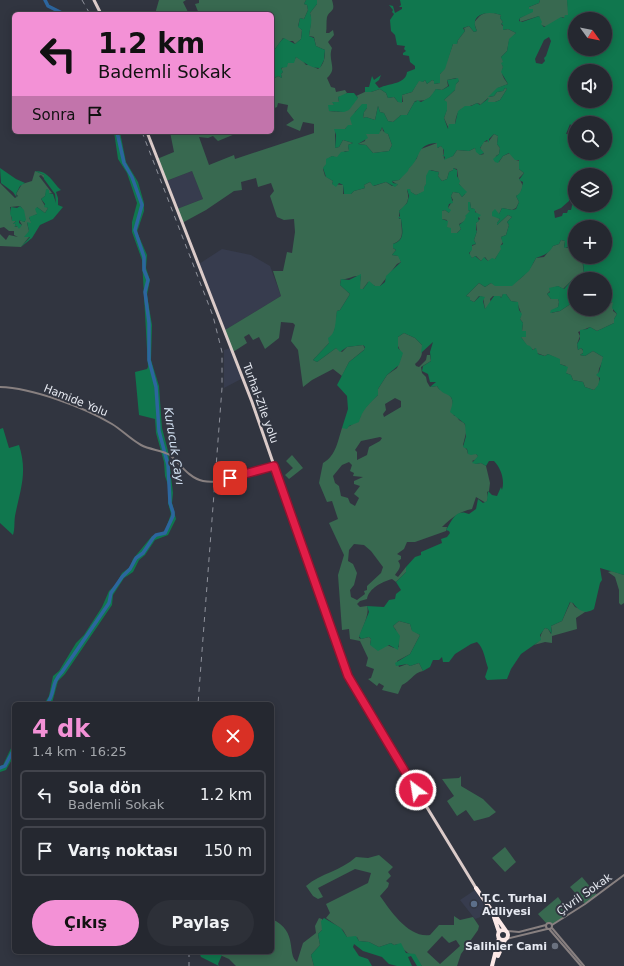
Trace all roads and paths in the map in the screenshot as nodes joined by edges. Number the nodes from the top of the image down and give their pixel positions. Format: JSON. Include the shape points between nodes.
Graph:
{"nodes":[{"id":1,"x":94,"y":0,"type":"edge"},
{"id":2,"x":100,"y":12,"type":"edge"},
{"id":3,"x":148,"y":134,"type":"edge"},
{"id":4,"x":0,"y":387,"type":"edge"},
{"id":5,"x":274,"y":466,"type":"junction"},
{"id":6,"x":624,"y":875,"type":"edge"},
{"id":7,"x":476,"y":888,"type":"junction"},
{"id":8,"x":546,"y":925,"type":"junction"},
{"id":9,"x":550,"y":928,"type":"junction"},
{"id":10,"x":507,"y":931,"type":"junction"},
{"id":11,"x":499,"y":932,"type":"junction"},
{"id":12,"x":499,"y":938,"type":"junction"},
{"id":13,"x":505,"y":939,"type":"junction"},
{"id":14,"x":494,"y":966,"type":"edge"},
{"id":15,"x":582,"y":966,"type":"edge"}],
"edges":[{"from":1,"to":2,"type":"main road"},
{"from":3,"to":5,"type":"main road","name":"Turhal-Zile yolu","via":[[225,330]]},
{"from":4,"to":5,"type":"street","name":"Hamide Yolu","via":[[29,390],[89,412],[112,423],[142,446],[167,454],[199,480],[216,481]]},
{"from":5,"to":7,"type":"main road","name":"Turhal-Zile yolu","via":[[350,681]]},
{"from":6,"to":9,"type":"street","name":"Çivril Sokak"},
{"from":7,"to":10,"type":"highway"},
{"from":7,"to":11,"type":"highway","via":[[494,918]]},
{"from":8,"to":9,"type":"street"},
{"from":8,"to":9,"type":"street","via":[[549,923]]},
{"from":8,"to":10,"type":"street","via":[[518,932]]},
{"from":9,"to":13,"type":"street"},
{"from":9,"to":15,"type":"street"},
{"from":10,"to":11,"type":"highway"},
{"from":10,"to":13,"type":"highway"},
{"from":11,"to":12,"type":"highway"},
{"from":12,"to":13,"type":"highway"},
{"from":12,"to":14,"type":"highway"},
{"from":13,"to":14,"type":"highway"}]}
